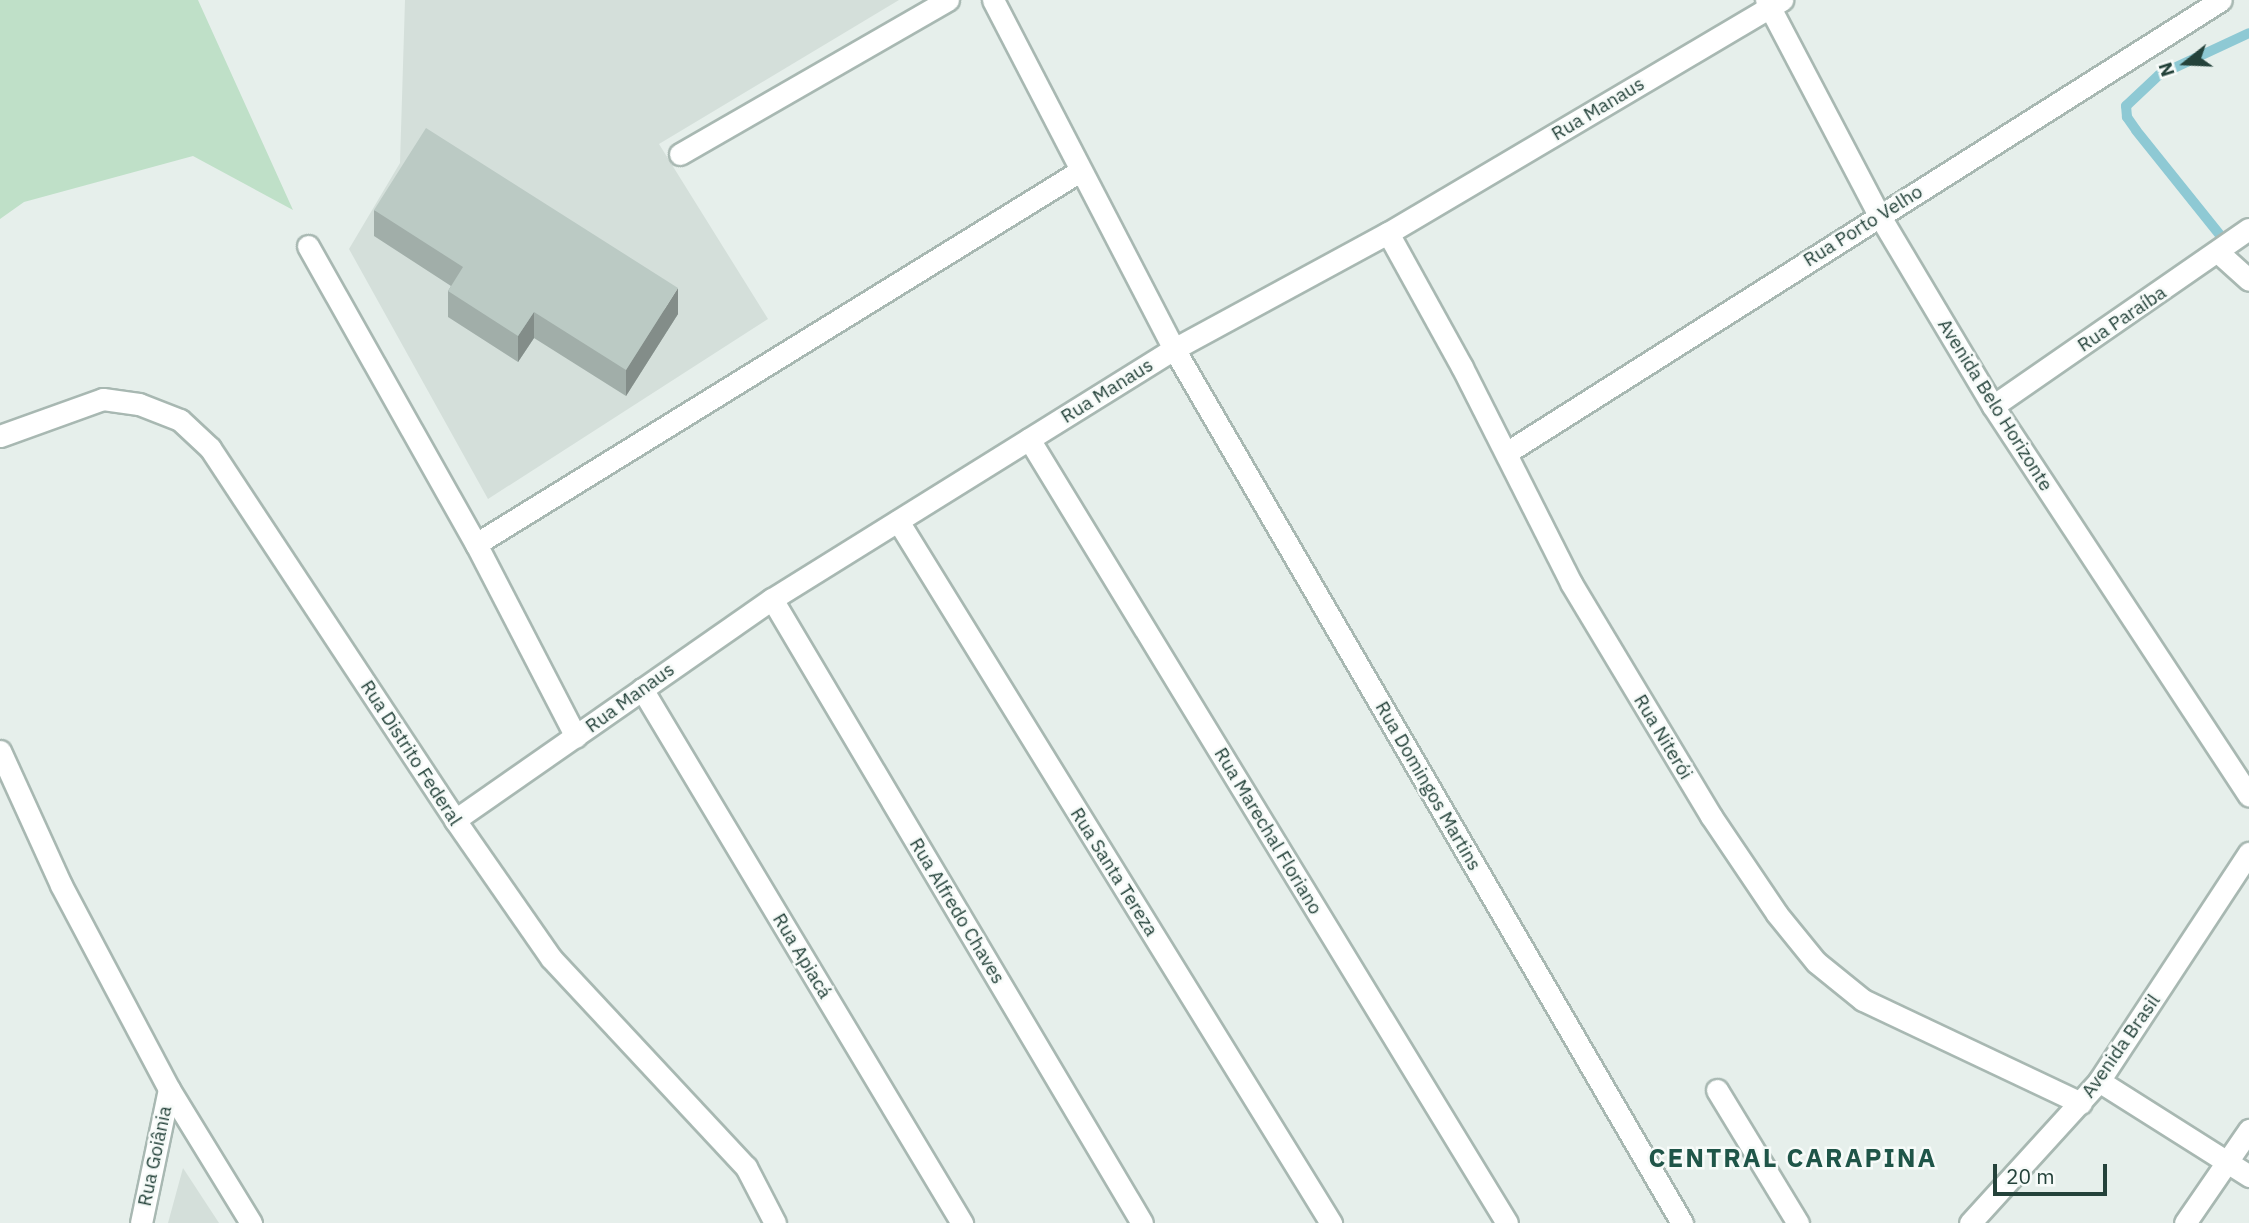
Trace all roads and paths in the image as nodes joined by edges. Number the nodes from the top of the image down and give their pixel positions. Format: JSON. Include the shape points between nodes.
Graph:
{"nodes":[{"id":1,"x":948,"y":0,"type":"edge"},
{"id":2,"x":993,"y":0,"type":"edge"},
{"id":3,"x":2221,"y":0,"type":"edge"},
{"id":4,"x":1773,"y":2,"type":"edge"},
{"id":5,"x":680,"y":154,"type":"dead end"},
{"id":6,"x":1080,"y":171,"type":"junction"},
{"id":7,"x":1879,"y":215,"type":"junction"},
{"id":8,"x":2249,"y":229,"type":"edge"},
{"id":9,"x":1388,"y":233,"type":"junction"},
{"id":10,"x":309,"y":246,"type":"dead end"},
{"id":11,"x":2219,"y":253,"type":"junction"},
{"id":12,"x":2249,"y":280,"type":"edge"},
{"id":13,"x":1174,"y":349,"type":"junction"},
{"id":14,"x":1993,"y":406,"type":"junction"},
{"id":15,"x":0,"y":436,"type":"edge"},
{"id":16,"x":1029,"y":439,"type":"junction"},
{"id":17,"x":1506,"y":453,"type":"junction"},
{"id":18,"x":898,"y":522,"type":"junction"},
{"id":19,"x":475,"y":544,"type":"junction"},
{"id":20,"x":772,"y":599,"type":"junction"},
{"id":21,"x":642,"y":689,"type":"junction"},
{"id":22,"x":576,"y":737,"type":"junction"},
{"id":23,"x":0,"y":751,"type":"edge"},
{"id":24,"x":2249,"y":795,"type":"edge"},
{"id":25,"x":455,"y":820,"type":"junction"},
{"id":26,"x":2249,"y":853,"type":"edge"},
{"id":27,"x":2099,"y":1081,"type":"junction"},
{"id":28,"x":169,"y":1088,"type":"junction"},
{"id":29,"x":1717,"y":1090,"type":"dead end"},
{"id":30,"x":2081,"y":1103,"type":"junction"},
{"id":31,"x":2249,"y":1130,"type":"edge"},
{"id":32,"x":2227,"y":1162,"type":"junction"},
{"id":33,"x":2249,"y":1176,"type":"edge"},
{"id":34,"x":141,"y":1223,"type":"edge"},
{"id":35,"x":251,"y":1223,"type":"edge"},
{"id":36,"x":775,"y":1223,"type":"edge"},
{"id":37,"x":962,"y":1223,"type":"edge"},
{"id":38,"x":1142,"y":1223,"type":"edge"},
{"id":39,"x":1331,"y":1223,"type":"edge"},
{"id":40,"x":1507,"y":1223,"type":"edge"},
{"id":41,"x":1682,"y":1223,"type":"edge"},
{"id":42,"x":1798,"y":1223,"type":"edge"},
{"id":43,"x":1970,"y":1223,"type":"edge"},
{"id":44,"x":2185,"y":1223,"type":"edge"}],
"edges":[{"from":1,"to":5,"type":"street"},
{"from":2,"to":6,"type":"street","name":"Rua Domingos Martins"},
{"from":3,"to":7,"type":"street","name":"Rua Porto Velho"},
{"from":4,"to":7,"type":"street","name":"Avenida Belo Horizonte"},
{"from":4,"to":9,"type":"street","name":"Rua Manaus"},
{"from":6,"to":13,"type":"street","name":"Rua Domingos Martins"},
{"from":6,"to":19,"type":"street"},
{"from":7,"to":14,"type":"street","name":"Avenida Belo Horizonte"},
{"from":7,"to":17,"type":"street","name":"Rua Porto Velho"},
{"from":8,"to":11,"type":"street","name":"Rua Paraíba"},
{"from":9,"to":13,"type":"street","name":"Rua Manaus"},
{"from":9,"to":17,"type":"street","name":"Rua Niterói"},
{"from":10,"to":19,"type":"street"},
{"from":11,"to":12,"type":"street"},
{"from":11,"to":14,"type":"street","name":"Rua Paraíba"},
{"from":13,"to":16,"type":"street","name":"Rua Manaus"},
{"from":13,"to":41,"type":"street","name":"Rua Domingos Martins"},
{"from":14,"to":24,"type":"street","name":"Avenida Belo Horizonte"},
{"from":15,"to":25,"type":"street","name":"Rua Distrito Federal","via":[[103,399],[139,404],[180,420],[210,448]]},
{"from":16,"to":18,"type":"street","name":"Rua Manaus"},
{"from":16,"to":40,"type":"street","name":"Rua Marechal Floriano"},
{"from":17,"to":30,"type":"street","name":"Rua Niterói","via":[[1571,583],[1711,816],[1777,914],[1816,962],[1863,1000]]},
{"from":18,"to":20,"type":"street","name":"Rua Manaus"},
{"from":18,"to":39,"type":"street","name":"Rua Santa Tereza"},
{"from":19,"to":22,"type":"street"},
{"from":20,"to":21,"type":"street","name":"Rua Manaus"},
{"from":20,"to":38,"type":"street","name":"Rua Alfredo Chaves"},
{"from":21,"to":22,"type":"street","name":"Rua Manaus"},
{"from":21,"to":37,"type":"street","name":"Rua Apiacá"},
{"from":22,"to":25,"type":"street","name":"Rua Manaus"},
{"from":23,"to":28,"type":"street","via":[[61,885]]},
{"from":25,"to":36,"type":"street","name":"Rua Distrito Federal","via":[[551,958],[746,1167]]},
{"from":26,"to":27,"type":"street","name":"Avenida Brasil"},
{"from":27,"to":30,"type":"street","name":"Avenida Brasil"},
{"from":27,"to":32,"type":"street"},
{"from":28,"to":34,"type":"street","name":"Rua Goiânia"},
{"from":28,"to":35,"type":"street"},
{"from":29,"to":42,"type":"street"},
{"from":30,"to":43,"type":"street","name":"Avenida Brasil"},
{"from":31,"to":32,"type":"street"},
{"from":32,"to":33,"type":"street"},
{"from":32,"to":44,"type":"street"}]}
